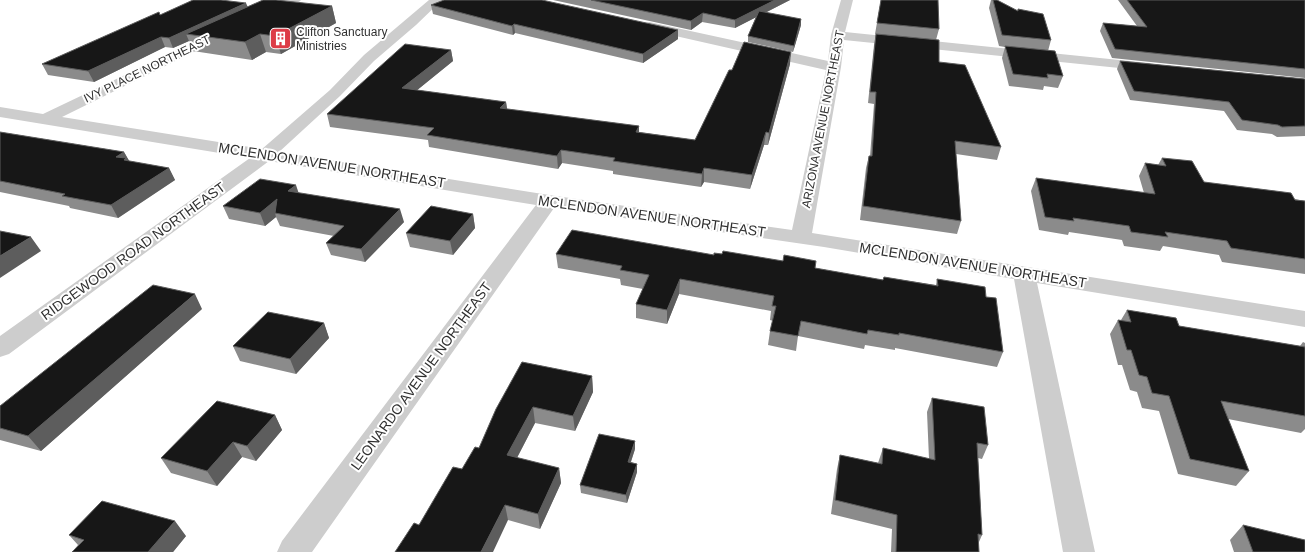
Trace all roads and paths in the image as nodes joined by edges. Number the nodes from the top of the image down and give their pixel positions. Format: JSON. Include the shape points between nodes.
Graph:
{"nodes":[{"id":1,"x":294,"y":0,"type":"edge"},
{"id":2,"x":436,"y":0,"type":"edge"},
{"id":3,"x":847,"y":0,"type":"edge"},
{"id":4,"x":247,"y":20,"type":"edge"},
{"id":5,"x":637,"y":24,"type":"edge"},
{"id":6,"x":233,"y":27,"type":"edge"},
{"id":7,"x":838,"y":35,"type":"junction"},
{"id":8,"x":834,"y":67,"type":"junction"},
{"id":9,"x":1162,"y":69,"type":"edge"},
{"id":10,"x":0,"y":112,"type":"edge"},
{"id":11,"x":44,"y":120,"type":"junction"},
{"id":12,"x":267,"y":154,"type":"junction"},
{"id":13,"x":549,"y":201,"type":"junction"},
{"id":14,"x":800,"y":238,"type":"junction"},
{"id":15,"x":1024,"y":273,"type":"junction"},
{"id":16,"x":1305,"y":319,"type":"edge"},
{"id":17,"x":0,"y":348,"type":"edge"},
{"id":18,"x":293,"y":552,"type":"edge"},
{"id":19,"x":1079,"y":552,"type":"edge"}],
"edges":[{"from":1,"to":4,"type":"street"},
{"from":2,"to":12,"type":"street","name":"RIDGEWOOD ROAD NORTHEAST","via":[[369,58],[335,93]]},
{"from":3,"to":7,"type":"street","name":"ARIZONA AVENUE NORTHEAST"},
{"from":5,"to":8,"type":"street"},
{"from":6,"to":11,"type":"street","name":"IVY PLACE NORTHEAST"},
{"from":7,"to":8,"type":"street","name":"ARIZONA AVENUE NORTHEAST"},
{"from":7,"to":9,"type":"street"},
{"from":8,"to":14,"type":"street","name":"ARIZONA AVENUE NORTHEAST"},
{"from":10,"to":11,"type":"street","name":"MCLENDON AVENUE NORTHEAST"},
{"from":11,"to":12,"type":"street","name":"MCLENDON AVENUE NORTHEAST"},
{"from":12,"to":13,"type":"street","name":"MCLENDON AVENUE NORTHEAST"},
{"from":12,"to":17,"type":"street","name":"RIDGEWOOD ROAD NORTHEAST"},
{"from":13,"to":14,"type":"street","name":"MCLENDON AVENUE NORTHEAST"},
{"from":13,"to":18,"type":"street","name":"LEONARDO AVENUE NORTHEAST"},
{"from":14,"to":15,"type":"street","name":"MCLENDON AVENUE NORTHEAST"},
{"from":15,"to":16,"type":"street","name":"MCLENDON AVENUE NORTHEAST"},
{"from":15,"to":19,"type":"street"}]}
